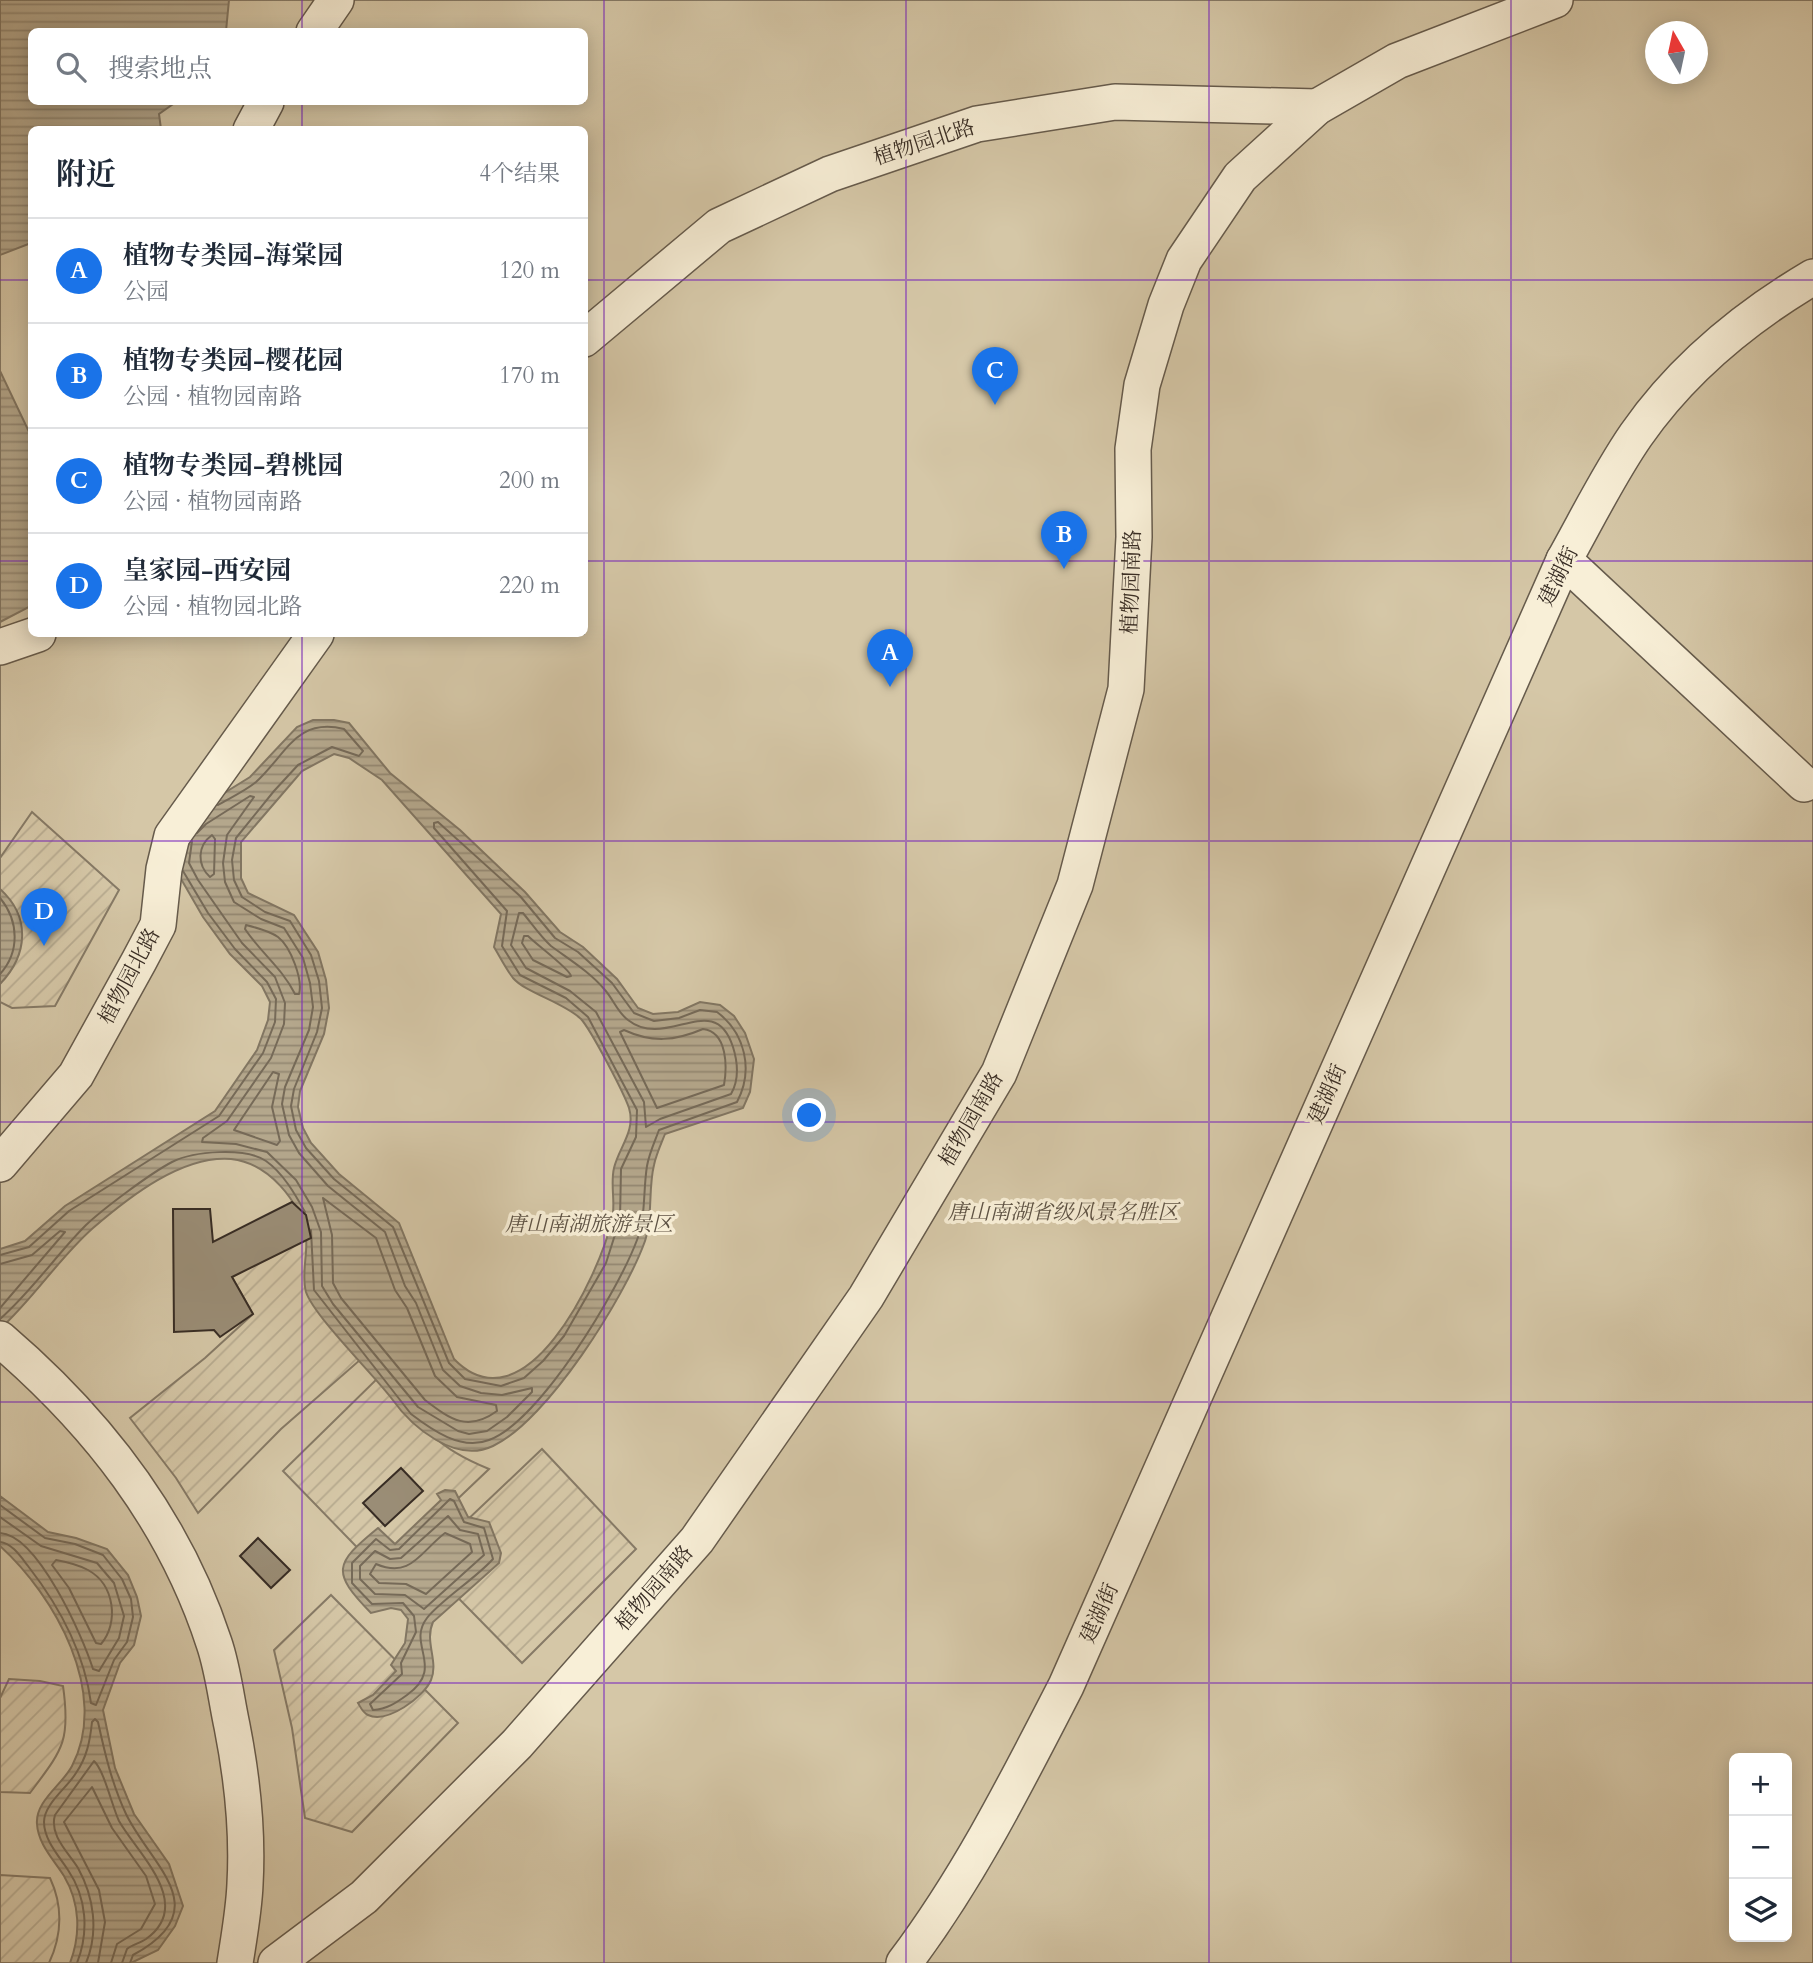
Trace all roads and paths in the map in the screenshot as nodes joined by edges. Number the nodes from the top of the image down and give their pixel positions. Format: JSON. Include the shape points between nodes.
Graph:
{"nodes":[{"id":1,"x":336,"y":0,"type":"edge"},
{"id":2,"x":1555,"y":0,"type":"edge"},
{"id":3,"x":317,"y":28,"type":"edge"},
{"id":4,"x":264,"y":105,"type":"edge"},
{"id":5,"x":1317,"y":107,"type":"junction"},
{"id":6,"x":253,"y":126,"type":"edge"},
{"id":7,"x":1813,"y":277,"type":"edge"},
{"id":8,"x":588,"y":336,"type":"edge"},
{"id":9,"x":1564,"y":560,"type":"junction"},
{"id":10,"x":29,"y":637,"type":"edge"},
{"id":11,"x":314,"y":637,"type":"edge"},
{"id":12,"x":0,"y":647,"type":"edge"},
{"id":13,"x":1804,"y":784,"type":"dead end"},
{"id":14,"x":0,"y":1164,"type":"edge"},
{"id":15,"x":8,"y":1346,"type":"edge"},
{"id":16,"x":235,"y":1963,"type":"edge"},
{"id":17,"x":276,"y":1963,"type":"edge"},
{"id":18,"x":904,"y":1963,"type":"edge"}],
"edges":[{"from":1,"to":3,"type":"street"},
{"from":2,"to":5,"type":"street","name":"植物园南路","via":[[1397,61]]},
{"from":4,"to":6,"type":"street"},
{"from":5,"to":8,"type":"street","name":"植物园北路","via":[[1115,102],[977,124],[830,174],[719,226]]},
{"from":5,"to":17,"type":"street","name":"植物园南路","via":[[1240,177],[1184,260],[1166,305],[1142,385],[1133,449],[1134,537],[1126,689],[1075,885],[999,1073],[866,1297],[696,1540],[507,1754],[364,1897]]},
{"from":7,"to":9,"type":"street","name":"建湖街","via":[[1729,333],[1677,383],[1635,436]]},
{"from":9,"to":13,"type":"street"},
{"from":9,"to":18,"type":"street","name":"建湖街","via":[[1066,1686],[996,1822],[933,1925]]},
{"from":10,"to":12,"type":"street"},
{"from":11,"to":14,"type":"street","name":"植物园北路","via":[[172,836],[158,925],[76,1075]]},
{"from":15,"to":16,"type":"street","via":[[90,1424],[137,1488],[176,1550],[205,1617],[224,1686],[244,1807],[245,1884]]}]}
